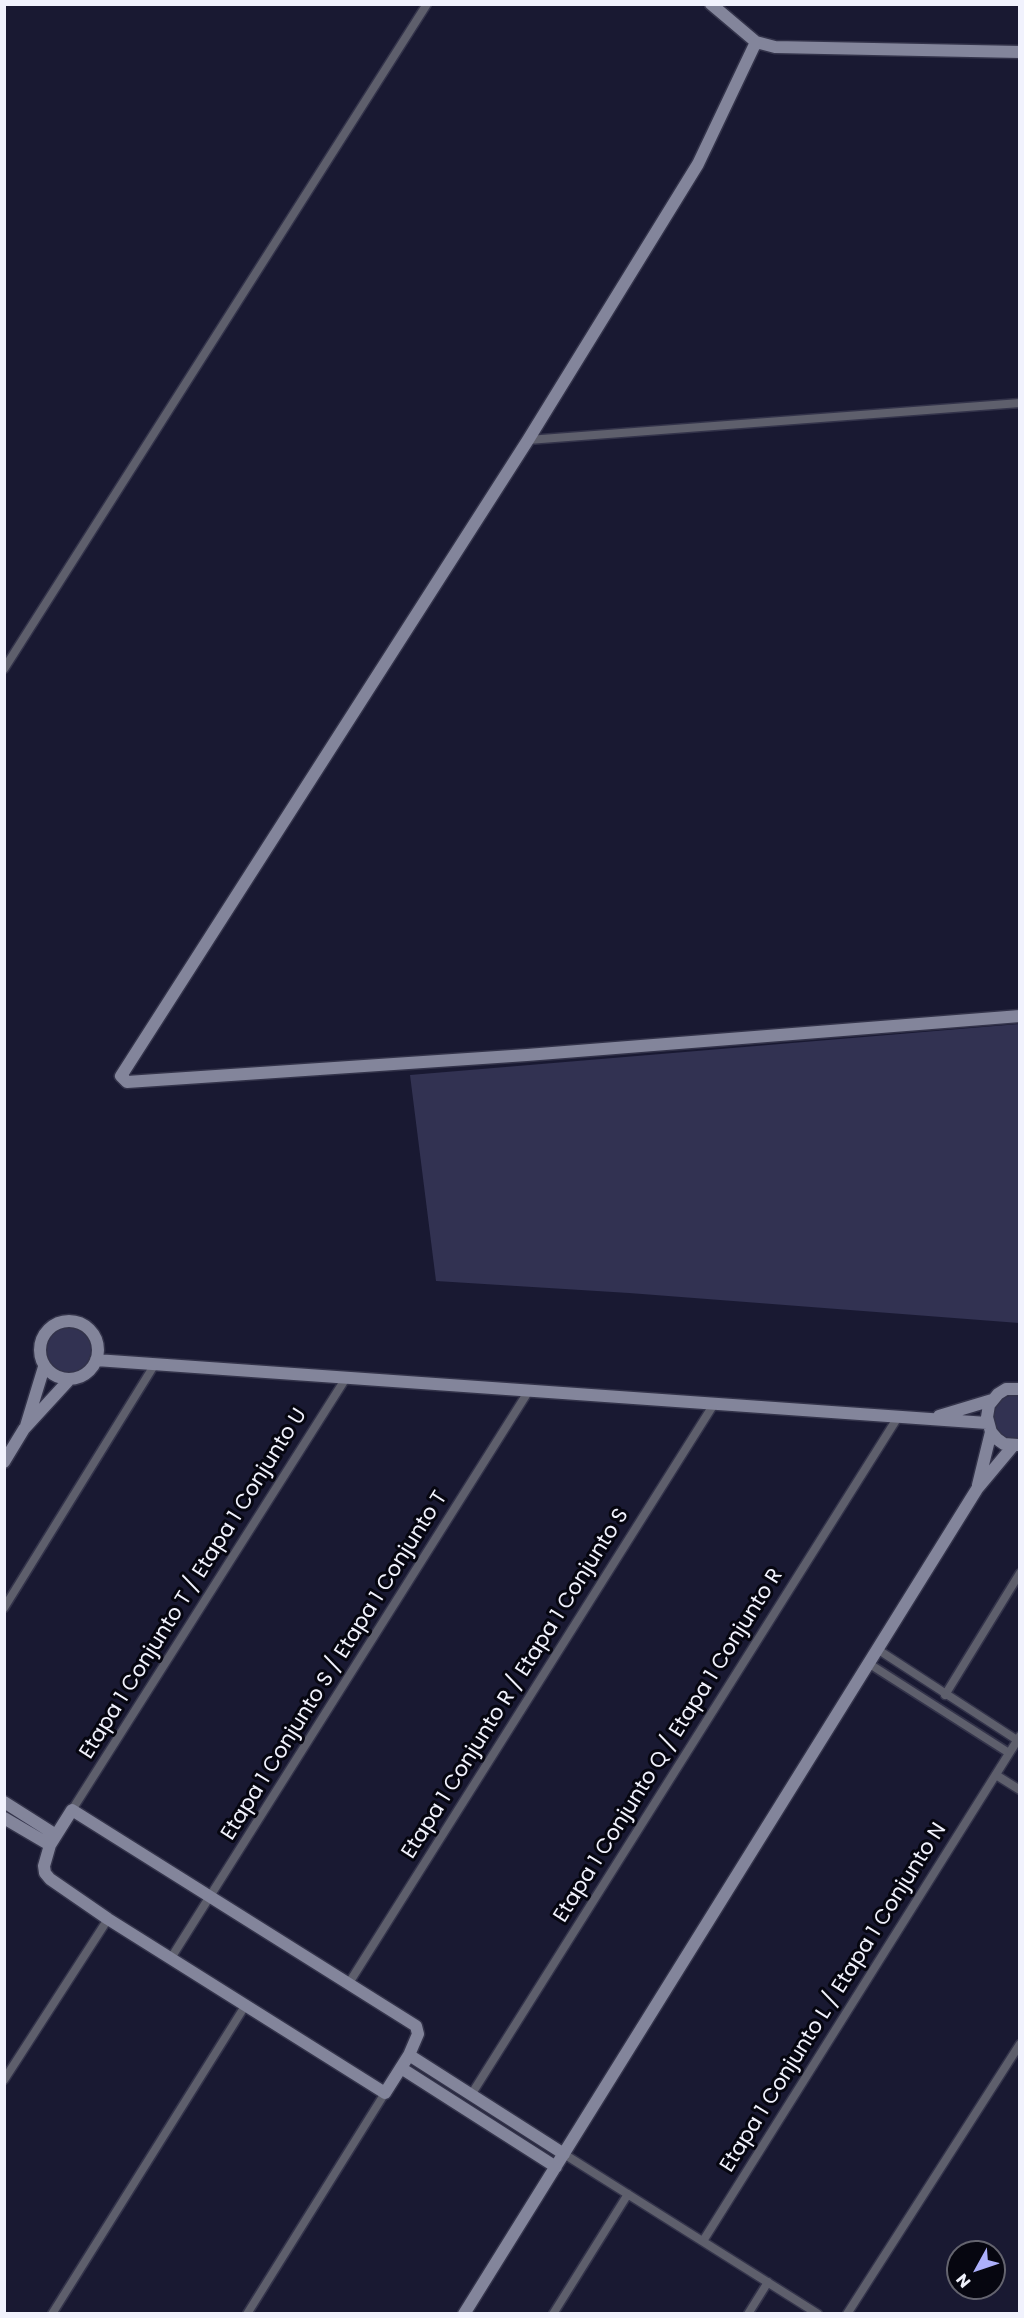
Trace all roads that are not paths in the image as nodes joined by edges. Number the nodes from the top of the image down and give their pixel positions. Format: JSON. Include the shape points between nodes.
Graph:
{"nodes":[{"id":1,"x":427,"y":4,"type":"edge"},
{"id":2,"x":711,"y":4,"type":"edge"},
{"id":3,"x":756,"y":42,"type":"junction"},
{"id":4,"x":1020,"y":52,"type":"edge"},
{"id":5,"x":1020,"y":403,"type":"edge"},
{"id":6,"x":528,"y":440,"type":"junction"},
{"id":7,"x":4,"y":669,"type":"edge"},
{"id":8,"x":1020,"y":1016,"type":"edge"},
{"id":9,"x":96,"y":1360,"type":"junction"},
{"id":10,"x":155,"y":1364,"type":"junction"},
{"id":11,"x":44,"y":1367,"type":"junction"},
{"id":12,"x":346,"y":1378,"type":"junction"},
{"id":13,"x":69,"y":1380,"type":"junction"},
{"id":14,"x":1020,"y":1389,"type":"edge"},
{"id":15,"x":528,"y":1392,"type":"junction"},
{"id":16,"x":992,"y":1400,"type":"junction"},
{"id":17,"x":714,"y":1404,"type":"junction"},
{"id":18,"x":898,"y":1417,"type":"junction"},
{"id":19,"x":935,"y":1418,"type":"junction"},
{"id":20,"x":989,"y":1427,"type":"junction"},
{"id":21,"x":24,"y":1429,"type":"junction"},
{"id":22,"x":1016,"y":1445,"type":"edge"},
{"id":23,"x":4,"y":1462,"type":"edge"},
{"id":24,"x":977,"y":1490,"type":"junction"},
{"id":25,"x":1020,"y":1573,"type":"edge"},
{"id":26,"x":4,"y":1608,"type":"edge"},
{"id":27,"x":877,"y":1649,"type":"junction"},
{"id":28,"x":868,"y":1663,"type":"junction"},
{"id":29,"x":945,"y":1695,"type":"junction"},
{"id":30,"x":1018,"y":1738,"type":"edge"},
{"id":31,"x":1009,"y":1753,"type":"junction"},
{"id":32,"x":996,"y":1775,"type":"junction"},
{"id":33,"x":1020,"y":1790,"type":"edge"},
{"id":34,"x":4,"y":1802,"type":"edge"},
{"id":35,"x":72,"y":1810,"type":"junction"},
{"id":36,"x":4,"y":1818,"type":"edge"},
{"id":37,"x":53,"y":1840,"type":"junction"},
{"id":38,"x":212,"y":1896,"type":"junction"},
{"id":39,"x":108,"y":1918,"type":"junction"},
{"id":40,"x":171,"y":1958,"type":"junction"},
{"id":41,"x":349,"y":1983,"type":"junction"},
{"id":42,"x":245,"y":2006,"type":"junction"},
{"id":43,"x":1020,"y":2044,"type":"edge"},
{"id":44,"x":409,"y":2055,"type":"junction"},
{"id":45,"x":400,"y":2068,"type":"junction"},
{"id":46,"x":4,"y":2080,"type":"edge"},
{"id":47,"x":385,"y":2093,"type":"junction"},
{"id":48,"x":471,"y":2095,"type":"junction"},
{"id":49,"x":564,"y":2154,"type":"junction"},
{"id":50,"x":556,"y":2167,"type":"junction"},
{"id":51,"x":628,"y":2194,"type":"junction"},
{"id":52,"x":703,"y":2241,"type":"junction"},
{"id":53,"x":768,"y":2282,"type":"junction"},
{"id":54,"x":52,"y":2313,"type":"edge"},
{"id":55,"x":246,"y":2313,"type":"edge"},
{"id":56,"x":464,"y":2313,"type":"edge"},
{"id":57,"x":553,"y":2313,"type":"edge"},
{"id":58,"x":748,"y":2313,"type":"edge"},
{"id":59,"x":818,"y":2313,"type":"edge"},
{"id":60,"x":847,"y":2313,"type":"edge"}],
"edges":[{"from":1,"to":7,"type":"street"},
{"from":2,"to":3,"type":"street"},
{"from":3,"to":4,"type":"street","via":[[775,48]]},
{"from":3,"to":6,"type":"street","via":[[699,164]]},
{"from":5,"to":6,"type":"street"},
{"from":6,"to":8,"type":"street","via":[[127,1063],[122,1079],[127,1082],[527,1055]]},
{"from":9,"to":10,"type":"street"},
{"from":9,"to":11,"type":"street","via":[[97,1342],[93,1334],[79,1322],[70,1321],[45,1332],[39,1349]]},
{"from":9,"to":13,"type":"street","via":[[86,1374]]},
{"from":10,"to":12,"type":"street"},
{"from":10,"to":26,"type":"street"},
{"from":11,"to":13,"type":"street"},
{"from":11,"to":21,"type":"street"},
{"from":12,"to":15,"type":"street"},
{"from":12,"to":35,"type":"street","name":"Etapa 1 Conjunto T / Etapa 1 Conjunto U"},
{"from":13,"to":21,"type":"street"},
{"from":14,"to":16,"type":"street","via":[[1006,1389]]},
{"from":15,"to":17,"type":"street"},
{"from":15,"to":38,"type":"street","name":"Etapa 1 Conjunto S / Etapa 1 Conjunto T"},
{"from":16,"to":19,"type":"street"},
{"from":16,"to":20,"type":"street","via":[[987,1411]]},
{"from":17,"to":18,"type":"street"},
{"from":17,"to":41,"type":"street","name":"Etapa 1 Conjunto R / Etapa 1 Conjunto S"},
{"from":18,"to":19,"type":"street"},
{"from":18,"to":48,"type":"street","name":"Etapa 1 Conjunto Q / Etapa 1 Conjunto R"},
{"from":19,"to":20,"type":"street"},
{"from":20,"to":22,"type":"street","via":[[997,1439]]},
{"from":20,"to":24,"type":"street"},
{"from":21,"to":23,"type":"street"},
{"from":22,"to":24,"type":"street"},
{"from":24,"to":27,"type":"street"},
{"from":25,"to":29,"type":"street"},
{"from":27,"to":28,"type":"street"},
{"from":27,"to":29,"type":"street"},
{"from":28,"to":31,"type":"street"},
{"from":28,"to":49,"type":"street"},
{"from":29,"to":30,"type":"street"},
{"from":30,"to":31,"type":"street","name":"Etapa 1 Conjunto L / Etapa 1 Conjunto N"},
{"from":31,"to":32,"type":"street","name":"Etapa 1 Conjunto L / Etapa 1 Conjunto N"},
{"from":32,"to":33,"type":"street"},
{"from":32,"to":52,"type":"street","name":"Etapa 1 Conjunto L / Etapa 1 Conjunto N"},
{"from":34,"to":37,"type":"street"},
{"from":35,"to":37,"type":"street"},
{"from":35,"to":38,"type":"street"},
{"from":36,"to":37,"type":"street"},
{"from":37,"to":39,"type":"street","via":[[44,1866],[47,1876]]},
{"from":38,"to":40,"type":"street","name":"Etapa 1 Conjunto S / Etapa 1 Conjunto T"},
{"from":38,"to":41,"type":"street"},
{"from":39,"to":40,"type":"street"},
{"from":39,"to":46,"type":"street"},
{"from":40,"to":42,"type":"street"},
{"from":41,"to":44,"type":"street","via":[[416,2026],[418,2034]]},
{"from":42,"to":47,"type":"street"},
{"from":42,"to":54,"type":"street"},
{"from":43,"to":60,"type":"street"},
{"from":44,"to":45,"type":"street"},
{"from":44,"to":48,"type":"street"},
{"from":45,"to":47,"type":"street"},
{"from":45,"to":50,"type":"street"},
{"from":47,"to":55,"type":"street"},
{"from":48,"to":49,"type":"street"},
{"from":49,"to":50,"type":"street"},
{"from":49,"to":51,"type":"street"},
{"from":50,"to":56,"type":"street"},
{"from":51,"to":52,"type":"street"},
{"from":51,"to":57,"type":"street"},
{"from":52,"to":53,"type":"street"},
{"from":53,"to":58,"type":"street"},
{"from":53,"to":59,"type":"street"}]}
